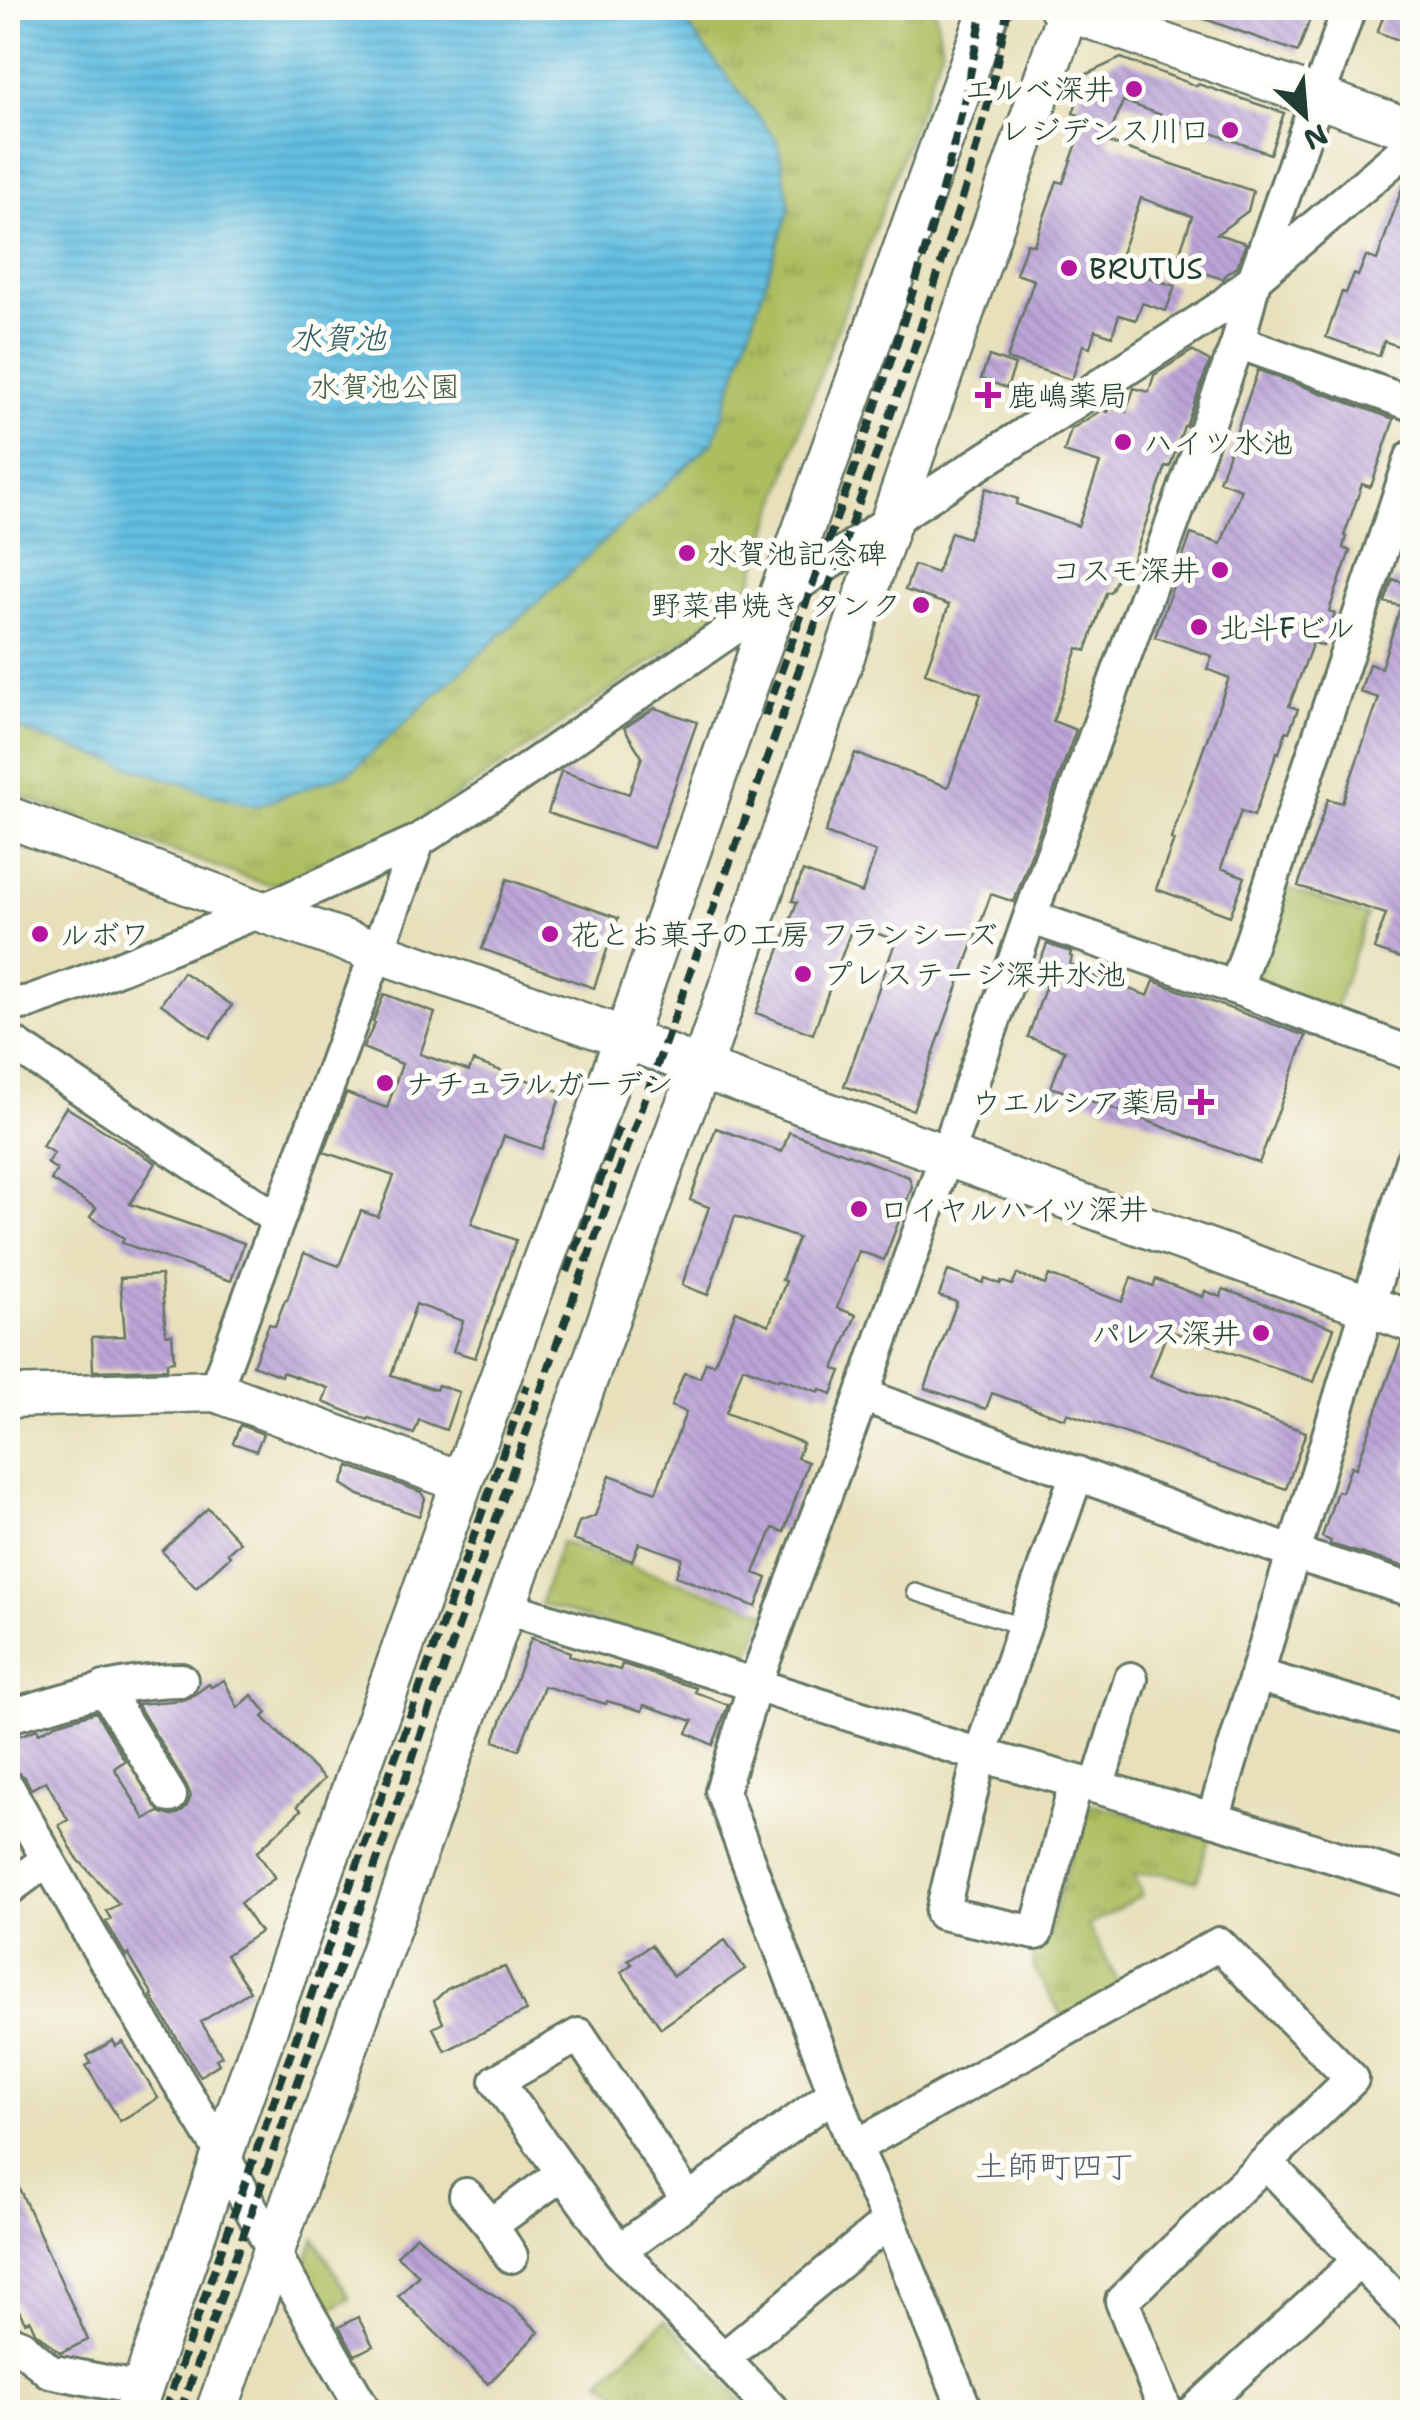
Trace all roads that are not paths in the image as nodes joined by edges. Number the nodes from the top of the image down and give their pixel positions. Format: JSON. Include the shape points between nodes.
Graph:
{"nodes":[{"id":1,"x":990,"y":8,"type":"edge"},
{"id":2,"x":1066,"y":8,"type":"edge"},
{"id":3,"x":1349,"y":8,"type":"edge"},
{"id":4,"x":1317,"y":96,"type":"junction"},
{"id":5,"x":1412,"y":130,"type":"edge"},
{"id":6,"x":1412,"y":144,"type":"edge"},
{"id":7,"x":1254,"y":280,"type":"junction"},
{"id":8,"x":1238,"y":342,"type":"junction"},
{"id":9,"x":1412,"y":404,"type":"edge"},
{"id":10,"x":1412,"y":456,"type":"edge"},
{"id":11,"x":890,"y":521,"type":"junction"},
{"id":12,"x":780,"y":595,"type":"junction"},
{"id":13,"x":8,"y":817,"type":"edge"},
{"id":14,"x":418,"y":841,"type":"junction"},
{"id":15,"x":257,"y":910,"type":"junction"},
{"id":16,"x":1030,"y":917,"type":"junction"},
{"id":17,"x":377,"y":951,"type":"junction"},
{"id":18,"x":1236,"y":988,"type":"junction"},
{"id":19,"x":8,"y":1005,"type":"edge"},
{"id":20,"x":625,"y":1038,"type":"junction"},
{"id":21,"x":8,"y":1040,"type":"edge"},
{"id":22,"x":1412,"y":1054,"type":"edge"},
{"id":23,"x":701,"y":1068,"type":"junction"},
{"id":24,"x":946,"y":1156,"type":"junction"},
{"id":25,"x":1412,"y":1161,"type":"edge"},
{"id":26,"x":277,"y":1219,"type":"junction"},
{"id":27,"x":1368,"y":1306,"type":"junction"},
{"id":28,"x":1412,"y":1322,"type":"edge"},
{"id":29,"x":215,"y":1390,"type":"junction"},
{"id":30,"x":862,"y":1395,"type":"junction"},
{"id":31,"x":8,"y":1398,"type":"edge"},
{"id":32,"x":1077,"y":1473,"type":"junction"},
{"id":33,"x":462,"y":1482,"type":"junction"},
{"id":34,"x":1293,"y":1552,"type":"junction"},
{"id":35,"x":1412,"y":1590,"type":"edge"},
{"id":36,"x":915,"y":1592,"type":"dead end"},
{"id":37,"x":505,"y":1606,"type":"junction"},
{"id":38,"x":1024,"y":1627,"type":"junction"},
{"id":39,"x":1256,"y":1675,"type":"junction"},
{"id":40,"x":1130,"y":1679,"type":"dead end"},
{"id":41,"x":181,"y":1680,"type":"dead end"},
{"id":42,"x":756,"y":1684,"type":"junction"},
{"id":43,"x":104,"y":1688,"type":"junction"},
{"id":44,"x":8,"y":1716,"type":"edge"},
{"id":45,"x":1412,"y":1720,"type":"edge"},
{"id":46,"x":980,"y":1755,"type":"junction"},
{"id":47,"x":1086,"y":1784,"type":"junction"},
{"id":48,"x":8,"y":1788,"type":"edge"},
{"id":49,"x":170,"y":1796,"type":"dead end"},
{"id":50,"x":1213,"y":1820,"type":"junction"},
{"id":51,"x":47,"y":1860,"type":"junction"},
{"id":52,"x":1412,"y":1881,"type":"edge"},
{"id":53,"x":8,"y":1889,"type":"edge"},
{"id":54,"x":835,"y":2093,"type":"junction"},
{"id":55,"x":855,"y":2147,"type":"junction"},
{"id":56,"x":223,"y":2155,"type":"junction"},
{"id":57,"x":1267,"y":2163,"type":"junction"},
{"id":58,"x":563,"y":2172,"type":"junction"},
{"id":59,"x":466,"y":2195,"type":"dead end"},
{"id":60,"x":688,"y":2200,"type":"junction"},
{"id":61,"x":890,"y":2221,"type":"junction"},
{"id":62,"x":491,"y":2225,"type":"junction"},
{"id":63,"x":619,"y":2251,"type":"junction"},
{"id":64,"x":275,"y":2254,"type":"junction"},
{"id":65,"x":511,"y":2256,"type":"dead end"},
{"id":66,"x":1360,"y":2260,"type":"junction"},
{"id":67,"x":1412,"y":2316,"type":"edge"},
{"id":68,"x":8,"y":2340,"type":"edge"},
{"id":69,"x":723,"y":2359,"type":"junction"},
{"id":70,"x":138,"y":2400,"type":"edge"},
{"id":71,"x":216,"y":2412,"type":"edge"},
{"id":72,"x":365,"y":2412,"type":"edge"},
{"id":73,"x":626,"y":2412,"type":"edge"},
{"id":74,"x":634,"y":2412,"type":"edge"},
{"id":75,"x":774,"y":2412,"type":"edge"},
{"id":76,"x":966,"y":2412,"type":"edge"},
{"id":77,"x":1170,"y":2412,"type":"edge"}],
"edges":[{"from":1,"to":12,"type":"street"},
{"from":2,"to":4,"type":"street"},
{"from":2,"to":11,"type":"street"},
{"from":3,"to":4,"type":"street"},
{"from":4,"to":5,"type":"street"},
{"from":4,"to":7,"type":"street"},
{"from":6,"to":7,"type":"street"},
{"from":7,"to":8,"type":"street"},
{"from":7,"to":11,"type":"street"},
{"from":8,"to":9,"type":"street"},
{"from":8,"to":16,"type":"street"},
{"from":10,"to":18,"type":"street"},
{"from":11,"to":12,"type":"street"},
{"from":11,"to":23,"type":"street"},
{"from":12,"to":14,"type":"street"},
{"from":12,"to":20,"type":"street"},
{"from":13,"to":15,"type":"street"},
{"from":14,"to":15,"type":"street"},
{"from":14,"to":17,"type":"street"},
{"from":15,"to":17,"type":"street"},
{"from":15,"to":19,"type":"street","via":[[87,981]]},
{"from":16,"to":18,"type":"street"},
{"from":16,"to":24,"type":"street"},
{"from":17,"to":20,"type":"street"},
{"from":17,"to":26,"type":"street"},
{"from":18,"to":22,"type":"street"},
{"from":20,"to":23,"type":"street"},
{"from":20,"to":33,"type":"street"},
{"from":21,"to":26,"type":"street"},
{"from":23,"to":24,"type":"street"},
{"from":23,"to":37,"type":"street"},
{"from":24,"to":27,"type":"street"},
{"from":24,"to":30,"type":"street"},
{"from":25,"to":27,"type":"street"},
{"from":26,"to":29,"type":"street"},
{"from":27,"to":28,"type":"street"},
{"from":27,"to":34,"type":"street"},
{"from":29,"to":31,"type":"street"},
{"from":29,"to":33,"type":"street"},
{"from":30,"to":32,"type":"street"},
{"from":30,"to":42,"type":"street"},
{"from":32,"to":34,"type":"street"},
{"from":32,"to":38,"type":"street"},
{"from":33,"to":56,"type":"street"},
{"from":34,"to":35,"type":"street"},
{"from":34,"to":39,"type":"street"},
{"from":36,"to":38,"type":"lane"},
{"from":37,"to":42,"type":"street"},
{"from":37,"to":64,"type":"street"},
{"from":38,"to":46,"type":"street"},
{"from":39,"to":45,"type":"street"},
{"from":39,"to":50,"type":"street"},
{"from":40,"to":47,"type":"street"},
{"from":41,"to":43,"type":"street"},
{"from":42,"to":46,"type":"street"},
{"from":42,"to":54,"type":"street","via":[[722,1790]]},
{"from":43,"to":44,"type":"street"},
{"from":43,"to":49,"type":"street"},
{"from":46,"to":47,"type":"street"},
{"from":46,"to":47,"type":"street","via":[[942,1912],[1036,1933]]},
{"from":47,"to":50,"type":"street"},
{"from":48,"to":51,"type":"street"},
{"from":50,"to":52,"type":"street"},
{"from":51,"to":53,"type":"street"},
{"from":51,"to":56,"type":"street"},
{"from":54,"to":55,"type":"street"},
{"from":54,"to":60,"type":"street"},
{"from":55,"to":57,"type":"street","via":[[1219,1944],[1352,2079]]},
{"from":55,"to":61,"type":"street"},
{"from":56,"to":64,"type":"street"},
{"from":56,"to":70,"type":"street"},
{"from":57,"to":66,"type":"street"},
{"from":57,"to":77,"type":"street","via":[[1122,2301]]},
{"from":58,"to":60,"type":"street","via":[[498,2080],[579,2035]]},
{"from":58,"to":62,"type":"street"},
{"from":58,"to":63,"type":"street"},
{"from":59,"to":62,"type":"street"},
{"from":60,"to":63,"type":"street"},
{"from":61,"to":69,"type":"street"},
{"from":61,"to":76,"type":"street"},
{"from":62,"to":65,"type":"street"},
{"from":63,"to":69,"type":"street"},
{"from":64,"to":71,"type":"street"},
{"from":64,"to":72,"type":"street"},
{"from":66,"to":67,"type":"street"},
{"from":66,"to":77,"type":"street"},
{"from":68,"to":70,"type":"street","via":[[49,2371]]},
{"from":69,"to":75,"type":"street"},
{"from":73,"to":74,"type":"lane"}]}
